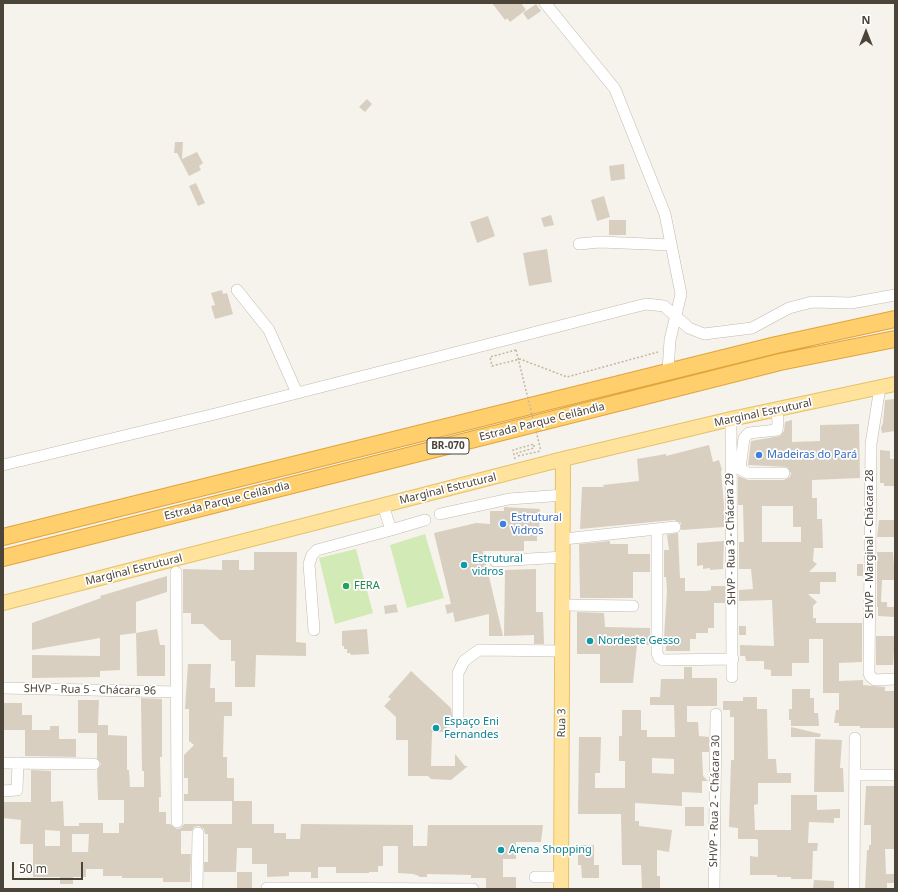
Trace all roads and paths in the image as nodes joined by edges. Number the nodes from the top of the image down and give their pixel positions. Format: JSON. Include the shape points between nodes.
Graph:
{"nodes":[{"id":1,"x":545,"y":3,"type":"edge"},
{"id":2,"x":579,"y":244,"type":"dead end"},
{"id":3,"x":671,"y":245,"type":"junction"},
{"id":4,"x":237,"y":290,"type":"dead end"},
{"id":5,"x":895,"y":295,"type":"edge"},
{"id":6,"x":676,"y":317,"type":"junction"},
{"id":7,"x":895,"y":320,"type":"edge"},
{"id":8,"x":895,"y":339,"type":"edge"},
{"id":9,"x":670,"y":348,"type":"junction"},
{"id":10,"x":668,"y":372,"type":"junction"},
{"id":11,"x":895,"y":384,"type":"edge"},
{"id":12,"x":880,"y":387,"type":"junction"},
{"id":13,"x":297,"y":393,"type":"junction"},
{"id":14,"x":777,"y":409,"type":"junction"},
{"id":15,"x":731,"y":419,"type":"junction"},
{"id":16,"x":513,"y":450,"type":"dead end"},
{"id":17,"x":563,"y":459,"type":"junction"},
{"id":18,"x":3,"y":465,"type":"edge"},
{"id":19,"x":784,"y":473,"type":"dead end"},
{"id":20,"x":564,"y":495,"type":"junction"},
{"id":21,"x":383,"y":505,"type":"junction"},
{"id":22,"x":440,"y":514,"type":"dead end"},
{"id":23,"x":425,"y":520,"type":"dead end"},
{"id":24,"x":675,"y":527,"type":"dead end"},
{"id":25,"x":391,"y":530,"type":"junction"},
{"id":26,"x":657,"y":530,"type":"junction"},
{"id":27,"x":3,"y":537,"type":"edge"},
{"id":28,"x":564,"y":539,"type":"junction"},
{"id":29,"x":564,"y":557,"type":"junction"},
{"id":30,"x":3,"y":558,"type":"edge"},
{"id":31,"x":495,"y":561,"type":"dead end"},
{"id":32,"x":176,"y":572,"type":"dead end"},
{"id":33,"x":3,"y":604,"type":"edge"},
{"id":34,"x":563,"y":605,"type":"junction"},
{"id":35,"x":634,"y":606,"type":"dead end"},
{"id":36,"x":314,"y":630,"type":"dead end"},
{"id":37,"x":563,"y":651,"type":"junction"},
{"id":38,"x":733,"y":659,"type":"junction"},
{"id":39,"x":732,"y":677,"type":"dead end"},
{"id":40,"x":895,"y":680,"type":"edge"},
{"id":41,"x":3,"y":688,"type":"edge"},
{"id":42,"x":177,"y":692,"type":"junction"},
{"id":43,"x":716,"y":714,"type":"dead end"},
{"id":44,"x":458,"y":719,"type":"dead end"},
{"id":45,"x":855,"y":738,"type":"dead end"},
{"id":46,"x":3,"y":763,"type":"edge"},
{"id":47,"x":18,"y":763,"type":"junction"},
{"id":48,"x":94,"y":764,"type":"dead end"},
{"id":49,"x":856,"y":775,"type":"junction"},
{"id":50,"x":895,"y":775,"type":"edge"},
{"id":51,"x":3,"y":791,"type":"edge"},
{"id":52,"x":177,"y":822,"type":"dead end"},
{"id":53,"x":198,"y":833,"type":"dead end"},
{"id":54,"x":535,"y":877,"type":"dead end"},
{"id":55,"x":561,"y":883,"type":"edge"},
{"id":56,"x":267,"y":888,"type":"edge"},
{"id":57,"x":197,"y":889,"type":"edge"},
{"id":58,"x":473,"y":889,"type":"edge"},
{"id":59,"x":714,"y":889,"type":"edge"},
{"id":60,"x":854,"y":889,"type":"edge"}],
"edges":[{"from":1,"to":3,"type":"street","via":[[615,89],[665,214]]},
{"from":2,"to":3,"type":"street","via":[[600,242]]},
{"from":3,"to":6,"type":"street","via":[[681,294]]},
{"from":4,"to":13,"type":"street","via":[[269,330]]},
{"from":5,"to":6,"type":"street","via":[[851,303],[812,302],[789,308],[752,328],[704,334],[689,328]]},
{"from":6,"to":9,"type":"street"},
{"from":6,"to":13,"type":"street","via":[[664,306],[646,304]]},
{"from":7,"to":10,"type":"highway","name":"Estrada Parque Ceilândia","number":"BR-070","via":[[776,345]]},
{"from":8,"to":30,"type":"highway","name":"Estrada Parque Ceilândia","number":"BR-070","via":[[780,362]]},
{"from":9,"to":10,"type":"street"},
{"from":9,"to":16,"type":"path","bridge":true,"via":[[567,377],[520,358],[492,366],[490,357],[516,350],[541,451],[518,456],[517,453],[534,448],[534,444]]},
{"from":10,"to":27,"type":"highway","name":"Estrada Parque Ceilândia","number":"BR-070"},
{"from":11,"to":12,"type":"main road","name":"Marginal Estrutural"},
{"from":12,"to":14,"type":"main road","name":"Marginal Estrutural"},
{"from":12,"to":40,"type":"street","name":"SHVP - Marginal - Chácara 28","via":[[870,444],[869,673],[875,680]]},
{"from":13,"to":18,"type":"street"},
{"from":14,"to":15,"type":"main road","name":"Marginal Estrutural"},
{"from":14,"to":19,"type":"street","via":[[777,430],[749,433],[744,438],[740,469],[748,474]]},
{"from":15,"to":17,"type":"main road","name":"Marginal Estrutural"},
{"from":15,"to":38,"type":"street","name":"SHVP - Rua 3 - Chácara 29"},
{"from":17,"to":20,"type":"main road","name":"Rua 3"},
{"from":17,"to":21,"type":"main road","name":"Marginal Estrutural"},
{"from":20,"to":22,"type":"street","via":[[509,499]]},
{"from":20,"to":28,"type":"main road","name":"Rua 3"},
{"from":21,"to":25,"type":"street"},
{"from":21,"to":33,"type":"main road","name":"Marginal Estrutural"},
{"from":23,"to":25,"type":"street"},
{"from":24,"to":26,"type":"street"},
{"from":25,"to":36,"type":"street","via":[[317,550],[312,555],[309,564]]},
{"from":26,"to":28,"type":"street"},
{"from":26,"to":38,"type":"street","via":[[659,658]]},
{"from":28,"to":29,"type":"main road","name":"Rua 3"},
{"from":29,"to":31,"type":"street"},
{"from":29,"to":34,"type":"main road","name":"Rua 3"},
{"from":32,"to":42,"type":"street"},
{"from":34,"to":35,"type":"street"},
{"from":34,"to":37,"type":"main road","name":"Rua 3"},
{"from":37,"to":44,"type":"street","via":[[479,650],[464,661],[458,673]]},
{"from":37,"to":55,"type":"main road","name":"Rua 3"},
{"from":38,"to":39,"type":"street","name":"SHVP - Rua 3 - Chácara 29"},
{"from":41,"to":42,"type":"street","name":"SHVP - Rua 5 - Chácara 96"},
{"from":42,"to":52,"type":"street"},
{"from":43,"to":59,"type":"street","name":"SHVP - Rua 2 - Chácara 30"},
{"from":45,"to":49,"type":"street"},
{"from":46,"to":47,"type":"street"},
{"from":47,"to":48,"type":"street"},
{"from":47,"to":51,"type":"street","via":[[17,790]]},
{"from":49,"to":50,"type":"street"},
{"from":49,"to":60,"type":"street"},
{"from":53,"to":57,"type":"street"},
{"from":54,"to":55,"type":"street"},
{"from":56,"to":58,"type":"street"}]}
